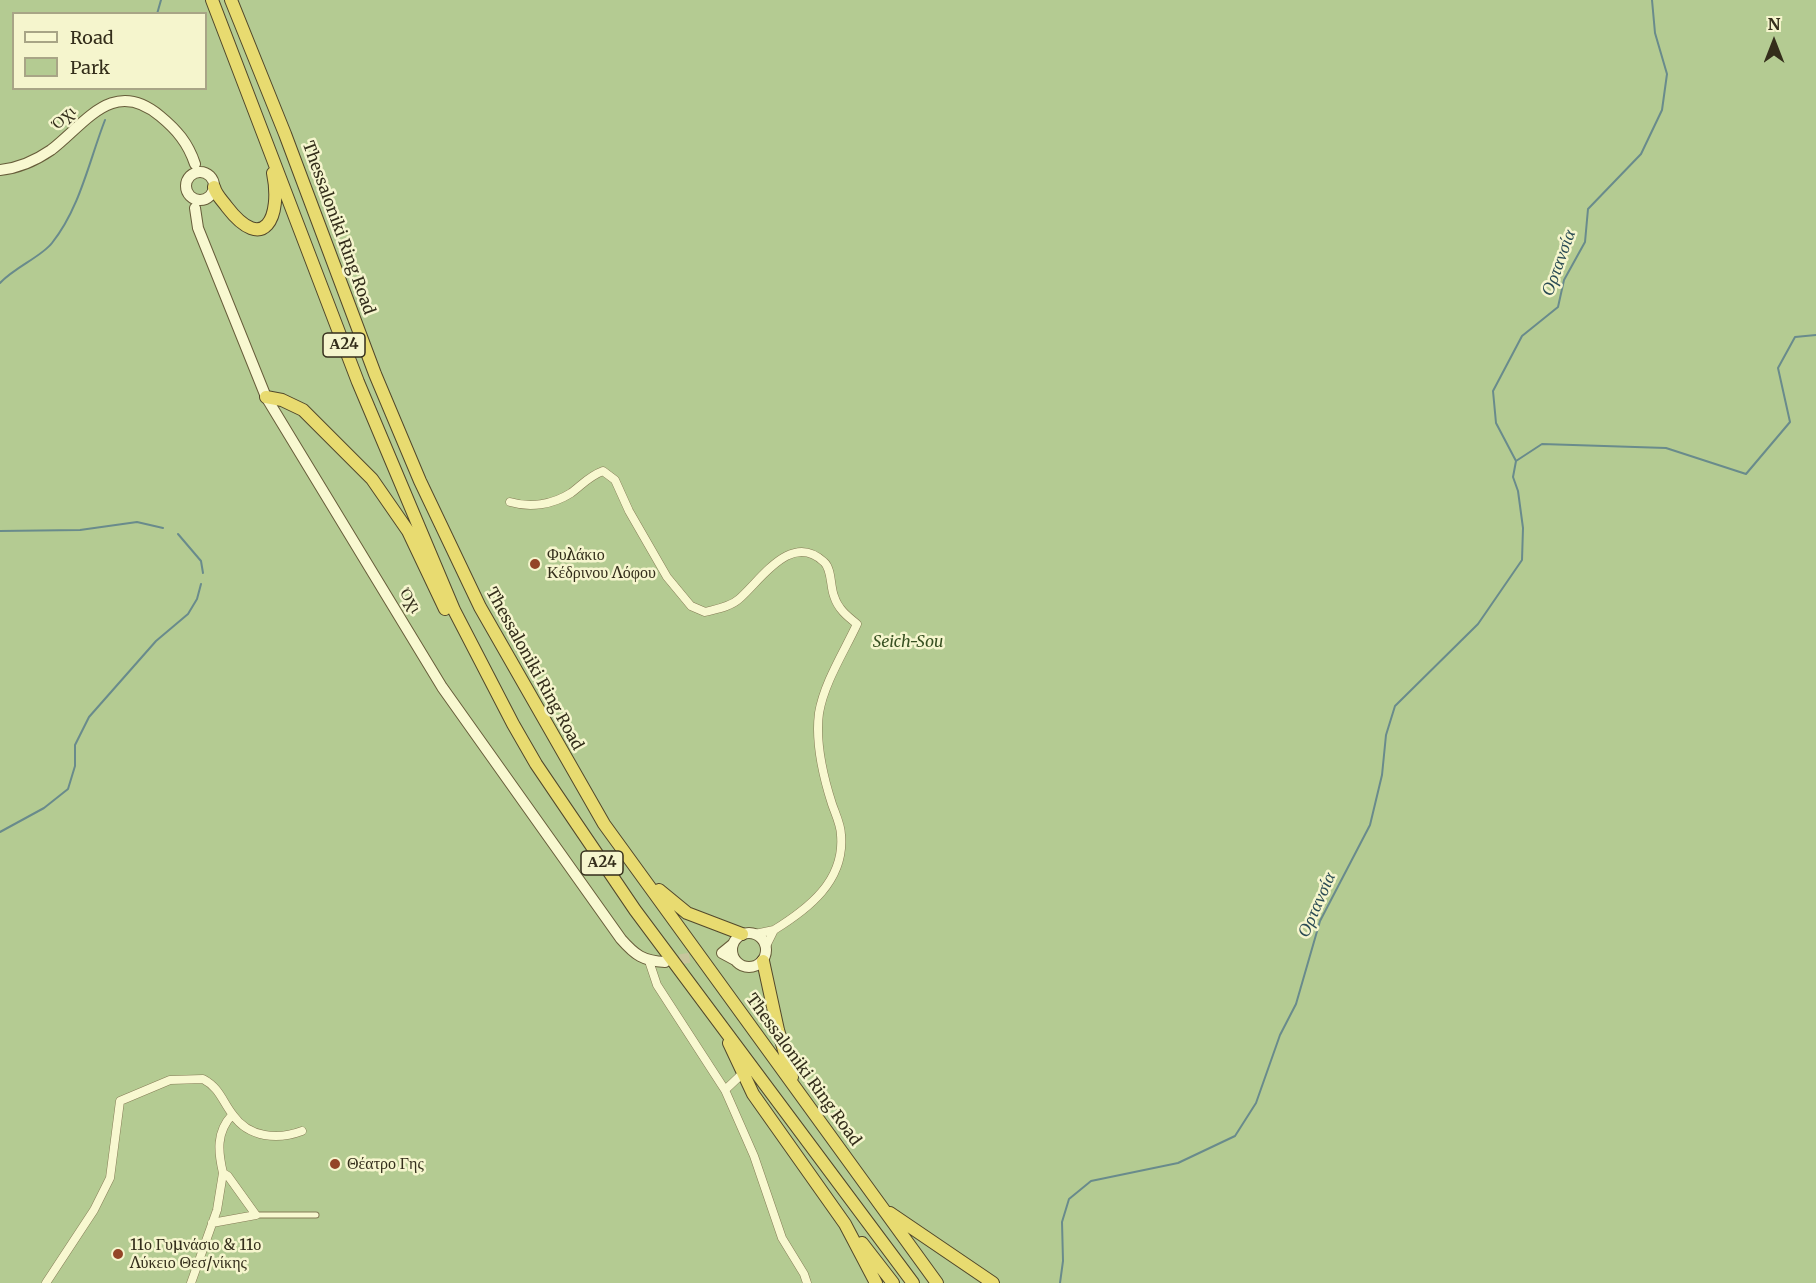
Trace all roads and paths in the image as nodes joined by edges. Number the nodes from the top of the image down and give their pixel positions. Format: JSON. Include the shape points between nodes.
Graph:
{"nodes":[{"id":1,"x":212,"y":0,"type":"edge"},
{"id":2,"x":231,"y":0,"type":"edge"},
{"id":3,"x":268,"y":142,"type":"junction"},
{"id":4,"x":195,"y":164,"type":"junction"},
{"id":5,"x":0,"y":170,"type":"edge"},
{"id":6,"x":205,"y":173,"type":"junction"},
{"id":7,"x":192,"y":175,"type":"junction"},
{"id":8,"x":214,"y":187,"type":"junction"},
{"id":9,"x":199,"y":204,"type":"junction"},
{"id":10,"x":266,"y":397,"type":"junction"},
{"id":11,"x":510,"y":502,"type":"dead end"},
{"id":12,"x":491,"y":683,"type":"junction"},
{"id":13,"x":648,"y":882,"type":"junction"},
{"id":14,"x":774,"y":930,"type":"junction"},
{"id":15,"x":742,"y":934,"type":"junction"},
{"id":16,"x":755,"y":934,"type":"junction"},
{"id":17,"x":733,"y":944,"type":"junction"},
{"id":18,"x":766,"y":946,"type":"junction"},
{"id":19,"x":722,"y":953,"type":"junction"},
{"id":20,"x":706,"y":955,"type":"tunnel mouth"},
{"id":21,"x":735,"y":960,"type":"junction"},
{"id":22,"x":649,"y":961,"type":"junction"},
{"id":23,"x":763,"y":961,"type":"junction"},
{"id":24,"x":665,"y":962,"type":"tunnel mouth"},
{"id":25,"x":726,"y":1034,"type":"junction"},
{"id":26,"x":742,"y":1074,"type":"junction"},
{"id":27,"x":795,"y":1087,"type":"junction"},
{"id":28,"x":725,"y":1090,"type":"junction"},
{"id":29,"x":232,"y":1115,"type":"junction"},
{"id":30,"x":302,"y":1131,"type":"dead end"},
{"id":31,"x":223,"y":1173,"type":"junction"},
{"id":32,"x":880,"y":1206,"type":"junction"},
{"id":33,"x":256,"y":1215,"type":"junction"},
{"id":34,"x":316,"y":1215,"type":"dead end"},
{"id":35,"x":212,"y":1223,"type":"junction"},
{"id":36,"x":845,"y":1224,"type":"junction"},
{"id":37,"x":46,"y":1283,"type":"edge"},
{"id":38,"x":191,"y":1283,"type":"edge"},
{"id":39,"x":807,"y":1283,"type":"edge"},
{"id":40,"x":876,"y":1283,"type":"edge"},
{"id":41,"x":893,"y":1283,"type":"edge"},
{"id":42,"x":913,"y":1283,"type":"edge"},
{"id":43,"x":937,"y":1283,"type":"edge"},
{"id":44,"x":993,"y":1283,"type":"edge"}],
"edges":[{"from":1,"to":3,"type":"highway","number":"Α24"},
{"from":2,"to":13,"type":"highway","name":"Thessaloniki Ring Road","number":"Α24","via":[[375,374],[459,564],[560,750],[604,824]]},
{"from":3,"to":8,"type":"highway","via":[[277,197],[276,211],[268,224],[253,228],[240,223]]},
{"from":3,"to":12,"type":"highway","number":"Α24","via":[[358,382],[450,600]]},
{"from":4,"to":5,"type":"main road","name":"Όχι","via":[[190,147],[166,120],[148,106],[125,101],[97,109],[35,160]]},
{"from":4,"to":6,"type":"main road","name":"Όχι"},
{"from":4,"to":7,"type":"main road"},
{"from":6,"to":7,"type":"main road"},
{"from":6,"to":8,"type":"main road"},
{"from":7,"to":9,"type":"main road","via":[[186,187]]},
{"from":8,"to":9,"type":"main road"},
{"from":9,"to":10,"type":"main road","name":"Όχι","via":[[198,228]]},
{"from":10,"to":12,"type":"highway","via":[[303,410],[381,490],[408,531],[468,655]]},
{"from":10,"to":22,"type":"main road","name":"Όχι","via":[[442,687],[621,939],[635,956]]},
{"from":11,"to":14,"type":"street","via":[[537,506],[554,501],[603,471],[615,480],[667,577],[691,606],[705,612],[737,601],[786,555],[816,555],[827,564],[834,597],[842,612],[857,624],[819,713],[820,753],[842,835],[837,863],[821,896]]},
{"from":12,"to":25,"type":"highway","number":"Α24","via":[[536,764]]},
{"from":13,"to":15,"type":"highway","via":[[687,913]]},
{"from":13,"to":27,"type":"highway","name":"Thessaloniki Ring Road","number":"Α24"},
{"from":14,"to":16,"type":"street"},
{"from":14,"to":18,"type":"street"},
{"from":15,"to":16,"type":"main road"},
{"from":15,"to":17,"type":"main road"},
{"from":16,"to":18,"type":"main road"},
{"from":17,"to":19,"type":"main road"},
{"from":17,"to":21,"type":"main road"},
{"from":18,"to":23,"type":"main road"},
{"from":19,"to":20,"type":"main road"},
{"from":19,"to":21,"type":"main road"},
{"from":21,"to":23,"type":"main road","via":[[751,968]]},
{"from":22,"to":24,"type":"main road"},
{"from":22,"to":28,"type":"street","via":[[657,985]]},
{"from":23,"to":27,"type":"highway"},
{"from":25,"to":26,"type":"highway"},
{"from":25,"to":42,"type":"highway","number":"Α24"},
{"from":26,"to":28,"type":"street"},
{"from":26,"to":36,"type":"highway","via":[[770,1121]]},
{"from":27,"to":32,"type":"highway","name":"Thessaloniki Ring Road","number":"Α24"},
{"from":28,"to":39,"type":"street","via":[[754,1156],[782,1238]]},
{"from":29,"to":30,"type":"street","via":[[265,1136],[286,1137]]},
{"from":29,"to":31,"type":"street","via":[[225,1122],[219,1143]]},
{"from":29,"to":37,"type":"street","via":[[223,1096],[203,1079],[170,1080],[120,1101],[110,1178]]},
{"from":31,"to":33,"type":"street"},
{"from":31,"to":35,"type":"street"},
{"from":32,"to":43,"type":"highway","name":"Thessaloniki Ring Road","number":"Α24"},
{"from":32,"to":44,"type":"highway"},
{"from":33,"to":34,"type":"street"},
{"from":33,"to":35,"type":"street"},
{"from":35,"to":38,"type":"street"},
{"from":36,"to":40,"type":"highway"},
{"from":36,"to":41,"type":"highway"}]}
